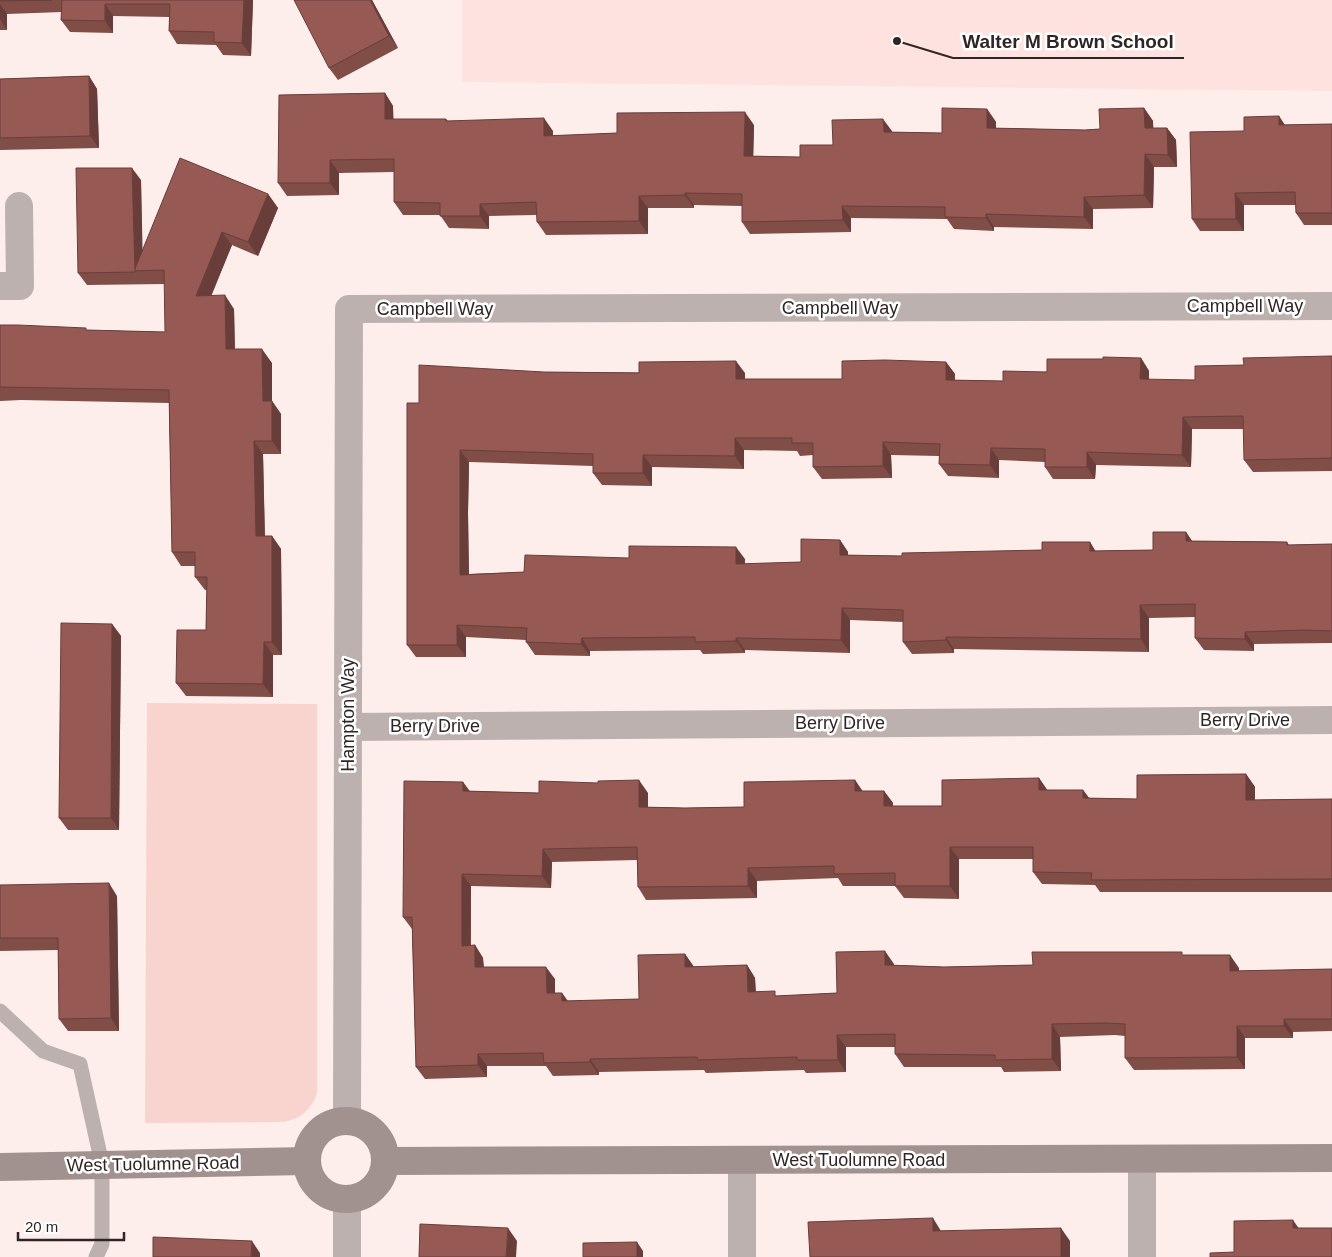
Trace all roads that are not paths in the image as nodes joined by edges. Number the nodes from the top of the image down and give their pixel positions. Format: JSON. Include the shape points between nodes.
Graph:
{"nodes":[{"id":1,"x":19,"y":206,"type":"dead end"},
{"id":2,"x":0,"y":286,"type":"edge"},
{"id":3,"x":1332,"y":306,"type":"edge"},
{"id":4,"x":349,"y":309,"type":"joint"},
{"id":5,"x":1332,"y":720,"type":"edge"},
{"id":6,"x":348,"y":727,"type":"junction"},
{"id":7,"x":0,"y":1011,"type":"edge"},
{"id":8,"x":348,"y":1121,"type":"junction"},
{"id":9,"x":1332,"y":1158,"type":"edge"},
{"id":10,"x":1142,"y":1159,"type":"junction"},
{"id":11,"x":742,"y":1160,"type":"junction"},
{"id":12,"x":307,"y":1161,"type":"junction"},
{"id":13,"x":386,"y":1161,"type":"junction"},
{"id":14,"x":102,"y":1164,"type":"junction"},
{"id":15,"x":0,"y":1167,"type":"edge"},
{"id":16,"x":348,"y":1200,"type":"junction"},
{"id":17,"x":96,"y":1257,"type":"edge"},
{"id":18,"x":347,"y":1257,"type":"edge"},
{"id":19,"x":742,"y":1257,"type":"edge"},
{"id":20,"x":1142,"y":1257,"type":"edge"}],
"edges":[{"from":1,"to":2,"type":"street","via":[[20,286]]},
{"from":3,"to":4,"type":"street","name":"Campbell Way"},
{"from":4,"to":6,"type":"street","name":"Hampton Way"},
{"from":5,"to":6,"type":"street","name":"Berry Drive"},
{"from":6,"to":8,"type":"street","name":"Hampton Way"},
{"from":7,"to":14,"type":"lane","via":[[43,1051],[80,1064]]},
{"from":8,"to":12,"type":"street","via":[[335,1123],[319,1133],[308,1149]]},
{"from":8,"to":13,"type":"street","via":[[371,1129],[379,1138]]},
{"from":9,"to":10,"type":"street","name":"West Tuolumne Road"},
{"from":10,"to":11,"type":"street","name":"West Tuolumne Road"},
{"from":10,"to":20,"type":"street"},
{"from":11,"to":13,"type":"street","name":"West Tuolumne Road"},
{"from":11,"to":19,"type":"street"},
{"from":12,"to":14,"type":"street","name":"West Tuolumne Road"},
{"from":12,"to":16,"type":"street","via":[[309,1174],[324,1193]]},
{"from":13,"to":16,"type":"street","via":[[384,1173],[370,1192]]},
{"from":14,"to":15,"type":"street","name":"West Tuolumne Road"},
{"from":14,"to":17,"type":"lane","via":[[102,1244]]},
{"from":16,"to":18,"type":"street"}]}
